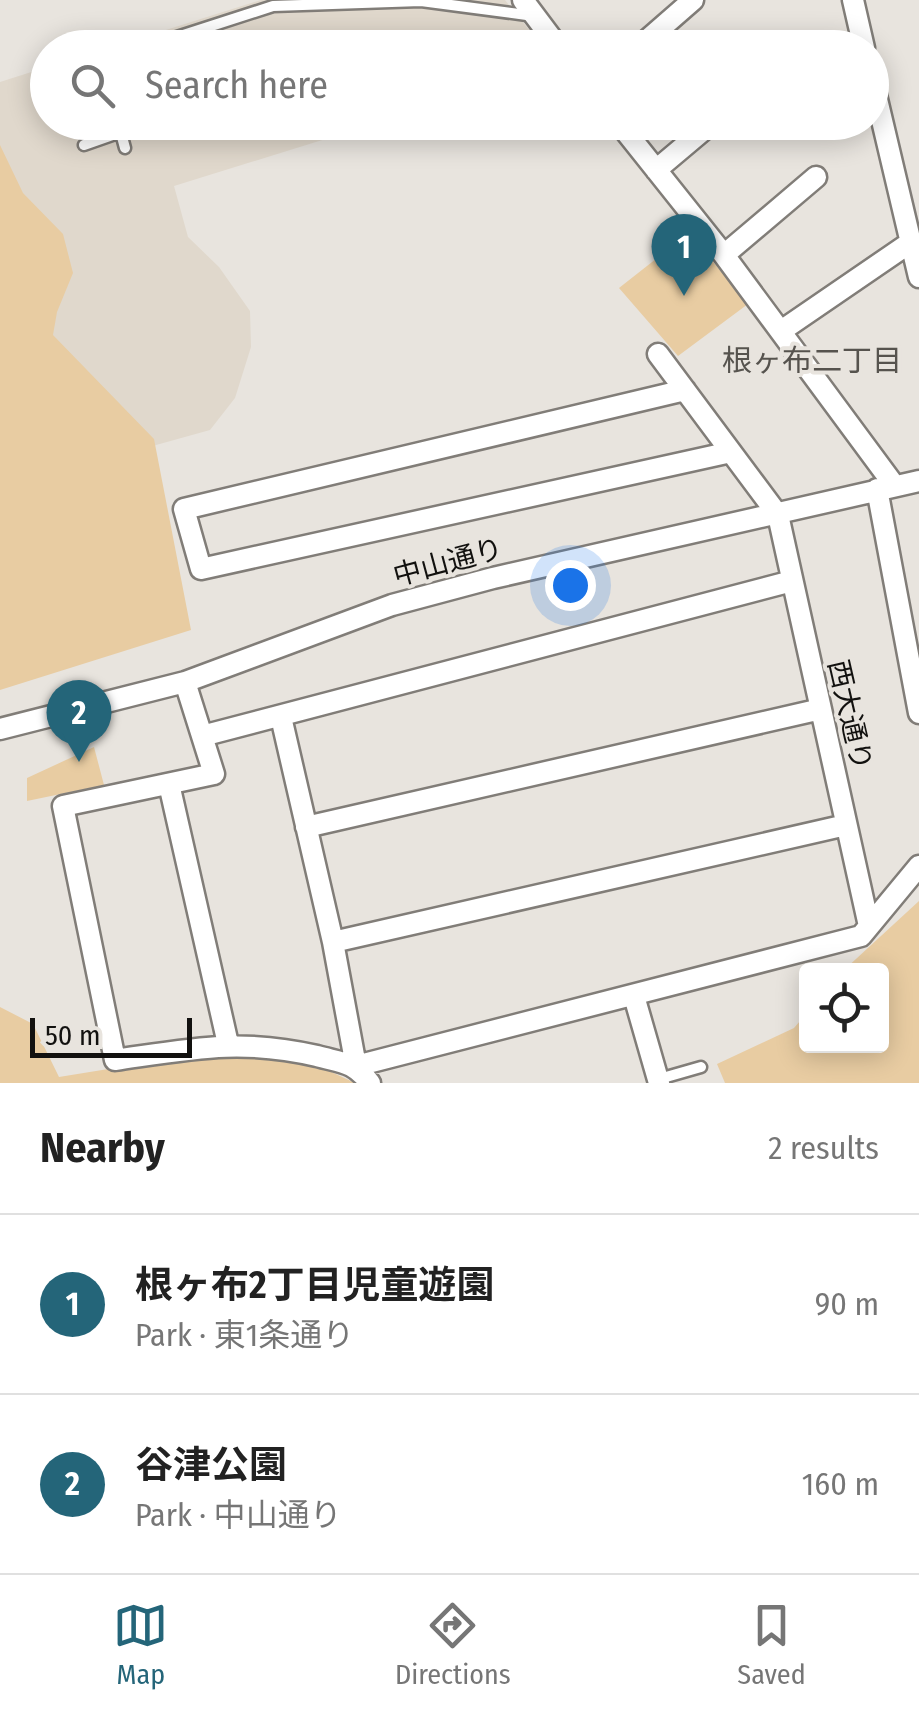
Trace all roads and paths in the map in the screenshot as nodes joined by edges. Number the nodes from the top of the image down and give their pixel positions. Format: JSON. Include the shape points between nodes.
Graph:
{"nodes":[{"id":1,"x":693,"y":0,"type":"edge"},
{"id":2,"x":853,"y":0,"type":"edge"},
{"id":3,"x":529,"y":8,"type":"edge"},
{"id":4,"x":199,"y":30,"type":"edge"},
{"id":5,"x":546,"y":30,"type":"edge"},
{"id":6,"x":659,"y":30,"type":"edge"},
{"id":7,"x":860,"y":30,"type":"edge"},
{"id":8,"x":889,"y":133,"type":"edge"},
{"id":9,"x":94,"y":140,"type":"edge"},
{"id":10,"x":123,"y":140,"type":"edge"},
{"id":11,"x":632,"y":140,"type":"edge"},
{"id":12,"x":692,"y":140,"type":"edge"},
{"id":13,"x":84,"y":145,"type":"dead end"},
{"id":14,"x":125,"y":148,"type":"dead end"},
{"id":15,"x":656,"y":170,"type":"junction"},
{"id":16,"x":816,"y":177,"type":"dead end"},
{"id":17,"x":910,"y":201,"type":"edge"},
{"id":18,"x":911,"y":242,"type":"junction"},
{"id":19,"x":724,"y":254,"type":"junction"},
{"id":20,"x":919,"y":276,"type":"edge"},
{"id":21,"x":781,"y":331,"type":"junction"},
{"id":22,"x":658,"y":354,"type":"dead end"},
{"id":23,"x":684,"y":390,"type":"junction"},
{"id":24,"x":731,"y":452,"type":"junction"},
{"id":25,"x":919,"y":481,"type":"edge"},
{"id":26,"x":886,"y":487,"type":"junction"},
{"id":27,"x":778,"y":515,"type":"junction"},
{"id":28,"x":792,"y":580,"type":"junction"},
{"id":29,"x":185,"y":682,"type":"junction"},
{"id":30,"x":820,"y":708,"type":"junction"},
{"id":31,"x":919,"y":713,"type":"edge"},
{"id":32,"x":280,"y":717,"type":"junction"},
{"id":33,"x":0,"y":729,"type":"edge"},
{"id":34,"x":202,"y":736,"type":"junction"},
{"id":35,"x":168,"y":784,"type":"junction"},
{"id":36,"x":846,"y":825,"type":"junction"},
{"id":37,"x":306,"y":827,"type":"junction"},
{"id":38,"x":919,"y":866,"type":"edge"},
{"id":39,"x":869,"y":926,"type":"junction"},
{"id":40,"x":334,"y":942,"type":"junction"},
{"id":41,"x":634,"y":996,"type":"junction"},
{"id":42,"x":228,"y":1044,"type":"junction"},
{"id":43,"x":701,"y":1067,"type":"dead end"},
{"id":44,"x":363,"y":1074,"type":"edge"},
{"id":45,"x":658,"y":1081,"type":"edge"}],
"edges":[{"from":1,"to":6,"type":"street"},
{"from":2,"to":7,"type":"street"},
{"from":3,"to":4,"type":"lane","via":[[421,1],[273,6]]},
{"from":3,"to":5,"type":"street"},
{"from":8,"to":17,"type":"street"},
{"from":9,"to":13,"type":"lane"},
{"from":10,"to":14,"type":"lane"},
{"from":11,"to":15,"type":"street"},
{"from":12,"to":15,"type":"street"},
{"from":15,"to":19,"type":"street"},
{"from":16,"to":19,"type":"street"},
{"from":17,"to":18,"type":"street"},
{"from":18,"to":20,"type":"street"},
{"from":18,"to":21,"type":"street"},
{"from":19,"to":21,"type":"street"},
{"from":21,"to":26,"type":"street"},
{"from":22,"to":23,"type":"street"},
{"from":23,"to":24,"type":"street"},
{"from":23,"to":24,"type":"street","via":[[184,510],[201,568]]},
{"from":24,"to":27,"type":"street"},
{"from":25,"to":26,"type":"street","name":"中山通り"},
{"from":26,"to":27,"type":"street","name":"中山通り"},
{"from":26,"to":31,"type":"street"},
{"from":27,"to":28,"type":"street","name":"西大通り"},
{"from":27,"to":29,"type":"street","name":"中山通り","via":[[408,600]]},
{"from":28,"to":30,"type":"street","name":"西大通り"},
{"from":28,"to":32,"type":"street"},
{"from":29,"to":33,"type":"street","name":"中山通り"},
{"from":29,"to":34,"type":"street"},
{"from":30,"to":36,"type":"street","name":"西大通り"},
{"from":30,"to":37,"type":"street"},
{"from":32,"to":34,"type":"street"},
{"from":32,"to":37,"type":"street"},
{"from":34,"to":35,"type":"street","via":[[214,774]]},
{"from":35,"to":42,"type":"street"},
{"from":35,"to":42,"type":"street","via":[[63,806],[115,1060]]},
{"from":36,"to":39,"type":"street","name":"西大通り"},
{"from":36,"to":40,"type":"street"},
{"from":37,"to":40,"type":"street"},
{"from":38,"to":39,"type":"street"},
{"from":39,"to":41,"type":"street","via":[[860,936]]},
{"from":40,"to":44,"type":"street"},
{"from":41,"to":44,"type":"street"},
{"from":41,"to":45,"type":"street"},
{"from":42,"to":44,"type":"street","via":[[282,1048]]},
{"from":43,"to":45,"type":"lane"}]}
